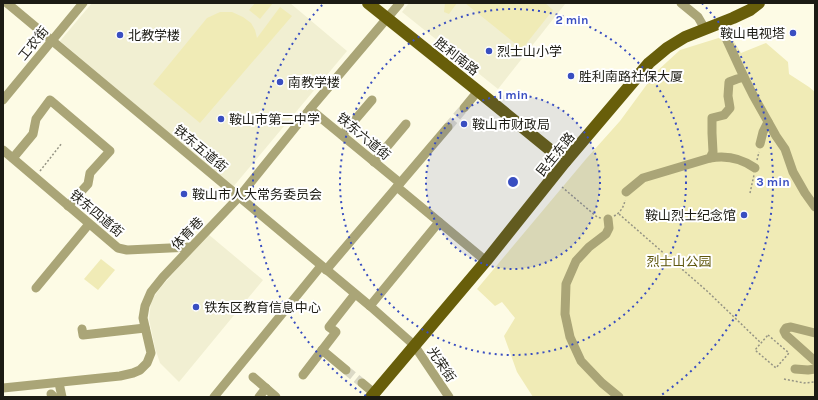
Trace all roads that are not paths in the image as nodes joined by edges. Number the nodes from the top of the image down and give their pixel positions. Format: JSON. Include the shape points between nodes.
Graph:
{"nodes":[{"id":1,"x":7,"y":3,"type":"edge"},
{"id":2,"x":83,"y":3,"type":"edge"},
{"id":3,"x":368,"y":3,"type":"edge"},
{"id":4,"x":400,"y":3,"type":"edge"},
{"id":5,"x":681,"y":3,"type":"edge"},
{"id":6,"x":759,"y":3,"type":"edge"},
{"id":7,"x":387,"y":18,"type":"junction"},
{"id":8,"x":705,"y":29,"type":"junction"},
{"id":9,"x":726,"y":36,"type":"dead end"},
{"id":10,"x":52,"y":40,"type":"junction"},
{"id":11,"x":744,"y":78,"type":"junction"},
{"id":12,"x":478,"y":91,"type":"junction"},
{"id":13,"x":3,"y":100,"type":"edge"},
{"id":14,"x":372,"y":100,"type":"dead end"},
{"id":15,"x":464,"y":108,"type":"tunnel mouth"},
{"id":16,"x":310,"y":109,"type":"junction"},
{"id":17,"x":768,"y":122,"type":"junction"},
{"id":18,"x":406,"y":124,"type":"dead end"},
{"id":19,"x":448,"y":127,"type":"tunnel mouth"},
{"id":20,"x":342,"y":135,"type":"junction"},
{"id":21,"x":760,"y":144,"type":"road end"},
{"id":22,"x":3,"y":150,"type":"edge"},
{"id":23,"x":13,"y":158,"type":"junction"},
{"id":24,"x":710,"y":158,"type":"junction"},
{"id":25,"x":374,"y":162,"type":"junction"},
{"id":26,"x":565,"y":162,"type":"junction"},
{"id":27,"x":755,"y":168,"type":"road end"},
{"id":28,"x":399,"y":185,"type":"junction"},
{"id":29,"x":626,"y":192,"type":"road end"},
{"id":30,"x":239,"y":197,"type":"junction"},
{"id":31,"x":68,"y":206,"type":"junction"},
{"id":32,"x":815,"y":206,"type":"edge"},
{"id":33,"x":608,"y":219,"type":"road end"},
{"id":34,"x":439,"y":222,"type":"junction"},
{"id":35,"x":89,"y":224,"type":"junction"},
{"id":36,"x":191,"y":247,"type":"junction"},
{"id":37,"x":486,"y":260,"type":"junction"},
{"id":38,"x":324,"y":268,"type":"junction"},
{"id":39,"x":36,"y":288,"type":"dead end"},
{"id":40,"x":355,"y":294,"type":"junction"},
{"id":41,"x":370,"y":306,"type":"junction"},
{"id":42,"x":146,"y":328,"type":"junction"},
{"id":43,"x":82,"y":329,"type":"dead end"},
{"id":44,"x":815,"y":333,"type":"edge"},
{"id":45,"x":414,"y":345,"type":"junction"},
{"id":46,"x":322,"y":350,"type":"junction"},
{"id":47,"x":815,"y":361,"type":"edge"},
{"id":48,"x":794,"y":369,"type":"dead end"},
{"id":49,"x":815,"y":369,"type":"edge"},
{"id":50,"x":346,"y":370,"type":"tunnel mouth"},
{"id":51,"x":302,"y":375,"type":"dead end"},
{"id":52,"x":253,"y":377,"type":"dead end"},
{"id":53,"x":59,"y":383,"type":"junction"},
{"id":54,"x":362,"y":383,"type":"tunnel mouth"},
{"id":55,"x":3,"y":388,"type":"edge"},
{"id":56,"x":266,"y":388,"type":"junction"},
{"id":57,"x":372,"y":395,"type":"edge"},
{"id":58,"x":62,"y":397,"type":"edge"},
{"id":59,"x":214,"y":397,"type":"edge"},
{"id":60,"x":259,"y":397,"type":"edge"},
{"id":61,"x":276,"y":397,"type":"edge"},
{"id":62,"x":449,"y":397,"type":"edge"},
{"id":63,"x":619,"y":397,"type":"edge"}],
"edges":[{"from":1,"to":10,"type":"street","name":"铁东五道街"},
{"from":2,"to":10,"type":"street","name":"工农街"},
{"from":3,"to":7,"type":"main road","name":"胜利南路"},
{"from":4,"to":7,"type":"street","name":"体育巷"},
{"from":5,"to":8,"type":"street","via":[[698,17]]},
{"from":6,"to":8,"type":"main road","name":"民生东路","via":[[750,10]]},
{"from":7,"to":12,"type":"main road","name":"胜利南路"},
{"from":7,"to":16,"type":"street","name":"体育巷"},
{"from":8,"to":26,"type":"main road","name":"民生东路","via":[[673,44],[649,63]]},
{"from":9,"to":11,"type":"street"},
{"from":10,"to":13,"type":"street","name":"工农街"},
{"from":10,"to":30,"type":"street","name":"铁东五道街"},
{"from":11,"to":17,"type":"street"},
{"from":11,"to":24,"type":"street","via":[[729,82],[730,108],[724,115],[712,118],[713,152]]},
{"from":12,"to":15,"type":"street"},
{"from":12,"to":26,"type":"main road","name":"胜利南路"},
{"from":14,"to":20,"type":"street"},
{"from":16,"to":20,"type":"street","name":"铁东六道街"},
{"from":16,"to":30,"type":"street","name":"体育巷"},
{"from":17,"to":21,"type":"street"},
{"from":17,"to":32,"type":"street","via":[[785,149],[793,172]]},
{"from":18,"to":25,"type":"street"},
{"from":19,"to":28,"type":"street"},
{"from":20,"to":25,"type":"street","name":"铁东六道街"},
{"from":22,"to":23,"type":"street","name":"铁东四道街"},
{"from":23,"to":31,"type":"street","name":"铁东四道街"},
{"from":23,"to":31,"type":"street","via":[[33,134],[36,118],[50,100],[110,151],[90,173],[88,184]]},
{"from":24,"to":27,"type":"street","via":[[731,157]]},
{"from":24,"to":29,"type":"street","via":[[643,178]]},
{"from":25,"to":28,"type":"street","name":"铁东六道街"},
{"from":26,"to":37,"type":"main road","name":"民生东路"},
{"from":28,"to":34,"type":"street","name":"铁东六道街"},
{"from":28,"to":38,"type":"street"},
{"from":30,"to":36,"type":"street","name":"体育巷"},
{"from":30,"to":38,"type":"street","name":"铁东五道街"},
{"from":31,"to":35,"type":"street","name":"铁东四道街"},
{"from":33,"to":63,"type":"street","via":[[609,228],[606,234],[589,247],[576,262],[566,284],[565,314],[570,337],[581,361]]},
{"from":34,"to":37,"type":"street","name":"铁东六道街"},
{"from":34,"to":41,"type":"street"},
{"from":35,"to":36,"type":"street","name":"铁东四道街","via":[[123,250]]},
{"from":35,"to":39,"type":"street"},
{"from":36,"to":42,"type":"street","name":"体育巷","via":[[151,292],[143,318]]},
{"from":37,"to":45,"type":"main road","name":"民生东路"},
{"from":38,"to":40,"type":"street","name":"铁东五道街"},
{"from":38,"to":59,"type":"street"},
{"from":40,"to":41,"type":"street","name":"铁东五道街"},
{"from":40,"to":46,"type":"street","via":[[329,327],[336,332]]},
{"from":41,"to":45,"type":"street","name":"铁东五道街"},
{"from":42,"to":43,"type":"street","via":[[83,335]]},
{"from":42,"to":53,"type":"street","name":"体育巷","via":[[151,353],[147,363],[140,370],[120,376]]},
{"from":44,"to":47,"type":"street","via":[[791,327],[784,331]]},
{"from":45,"to":57,"type":"main road","name":"民生东路"},
{"from":45,"to":62,"type":"street","name":"光荣街"},
{"from":46,"to":50,"type":"street"},
{"from":46,"to":51,"type":"street"},
{"from":48,"to":49,"type":"street"},
{"from":52,"to":56,"type":"street"},
{"from":53,"to":55,"type":"street","name":"体育巷"},
{"from":53,"to":58,"type":"street"},
{"from":54,"to":57,"type":"street"},
{"from":56,"to":60,"type":"street"},
{"from":56,"to":61,"type":"street"}]}
